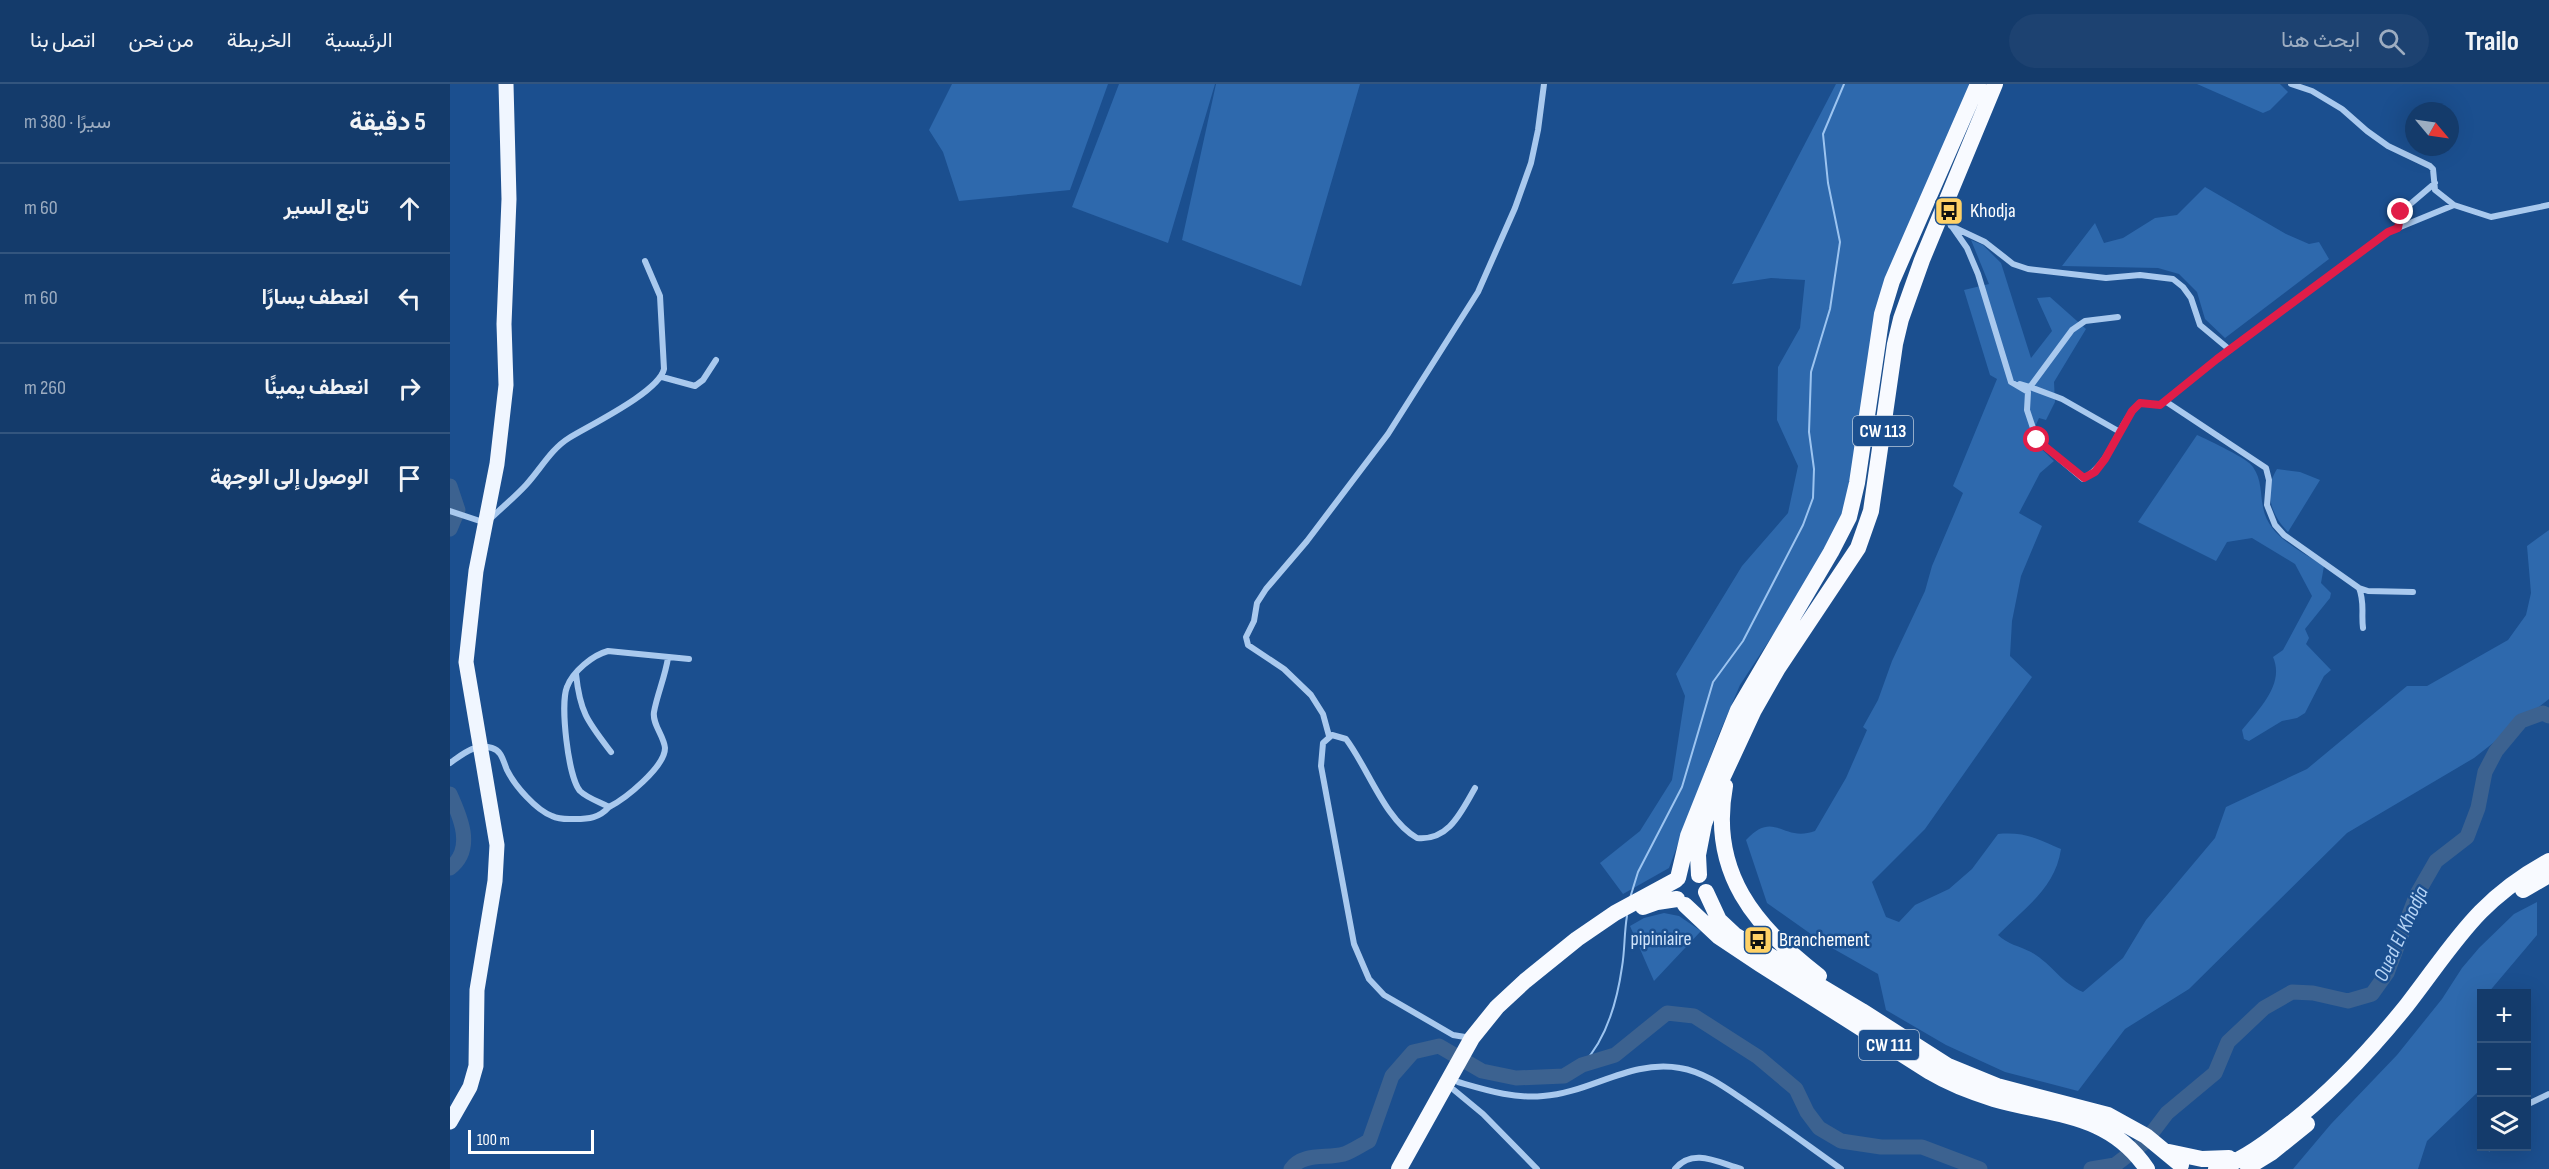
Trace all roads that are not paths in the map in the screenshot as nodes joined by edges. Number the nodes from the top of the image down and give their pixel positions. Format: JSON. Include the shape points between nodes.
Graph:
{"nodes":[{"id":1,"x":506,"y":84,"type":"edge"},
{"id":2,"x":1544,"y":84,"type":"edge"},
{"id":3,"x":1978,"y":84,"type":"edge"},
{"id":4,"x":1995,"y":84,"type":"edge"},
{"id":5,"x":2291,"y":84,"type":"edge"},
{"id":6,"x":2435,"y":183,"type":"junction"},
{"id":7,"x":2454,"y":205,"type":"junction"},
{"id":8,"x":2549,"y":205,"type":"edge"},
{"id":9,"x":1946,"y":218,"type":"junction"},
{"id":10,"x":2398,"y":228,"type":"junction"},
{"id":11,"x":645,"y":261,"type":"dead end"},
{"id":12,"x":2118,"y":317,"type":"dead end"},
{"id":13,"x":2230,"y":350,"type":"junction"},
{"id":14,"x":716,"y":360,"type":"dead end"},
{"id":15,"x":662,"y":376,"type":"junction"},
{"id":16,"x":2011,"y":382,"type":"junction"},
{"id":17,"x":2030,"y":387,"type":"junction"},
{"id":18,"x":2165,"y":401,"type":"junction"},
{"id":19,"x":2120,"y":432,"type":"junction"},
{"id":20,"x":450,"y":511,"type":"edge"},
{"id":21,"x":486,"y":523,"type":"junction"},
{"id":22,"x":2359,"y":588,"type":"junction"},
{"id":23,"x":2413,"y":591,"type":"dead end"},
{"id":24,"x":2363,"y":628,"type":"dead end"},
{"id":25,"x":668,"y":658,"type":"junction"},
{"id":26,"x":689,"y":659,"type":"dead end"},
{"id":27,"x":576,"y":674,"type":"junction"},
{"id":28,"x":1329,"y":736,"type":"junction"},
{"id":29,"x":481,"y":746,"type":"junction"},
{"id":30,"x":611,"y":752,"type":"dead end"},
{"id":31,"x":1732,"y":758,"type":"junction"},
{"id":32,"x":451,"y":763,"type":"edge"},
{"id":33,"x":1475,"y":788,"type":"dead end"},
{"id":34,"x":609,"y":807,"type":"junction"},
{"id":35,"x":2549,"y":861,"type":"edge"},
{"id":36,"x":1699,"y":875,"type":"junction"},
{"id":37,"x":2549,"y":875,"type":"edge"},
{"id":38,"x":1677,"y":879,"type":"junction"},
{"id":39,"x":1706,"y":892,"type":"junction"},
{"id":40,"x":1681,"y":902,"type":"junction"},
{"id":41,"x":1637,"y":905,"type":"junction"},
{"id":42,"x":1862,"y":1011,"type":"junction"},
{"id":43,"x":1470,"y":1047,"type":"junction"},
{"id":44,"x":1457,"y":1080,"type":"junction"},
{"id":45,"x":2549,"y":1094,"type":"edge"},
{"id":46,"x":2531,"y":1103,"type":"edge"},
{"id":47,"x":450,"y":1122,"type":"edge"},
{"id":48,"x":2122,"y":1130,"type":"junction"},
{"id":49,"x":2161,"y":1148,"type":"junction"},
{"id":50,"x":2248,"y":1164,"type":"edge"},
{"id":51,"x":2146,"y":1166,"type":"edge"},
{"id":52,"x":2178,"y":1168,"type":"edge"},
{"id":53,"x":1399,"y":1169,"type":"edge"},
{"id":54,"x":1410,"y":1169,"type":"edge"},
{"id":55,"x":1537,"y":1169,"type":"edge"},
{"id":56,"x":1676,"y":1169,"type":"edge"},
{"id":57,"x":1741,"y":1169,"type":"edge"},
{"id":58,"x":1841,"y":1169,"type":"edge"},
{"id":59,"x":2216,"y":1169,"type":"edge"}],
"edges":[{"from":1,"to":21,"type":"main road","via":[[506,385]]},
{"from":2,"to":28,"type":"street","via":[[1526,178],[1478,292],[1388,434],[1257,603],[1246,637],[1248,645],[1284,669],[1311,695],[1323,714]]},
{"from":3,"to":38,"type":"highway","via":[[1888,292],[1848,517],[1738,710],[1688,836]]},
{"from":4,"to":9,"type":"highway","number":"CW 113"},
{"from":5,"to":6,"type":"street","via":[[2312,91],[2388,146],[2430,166]]},
{"from":6,"to":7,"type":"street","via":[[2435,190]]},
{"from":6,"to":10,"type":"street","via":[[2401,212]]},
{"from":7,"to":8,"type":"street","via":[[2491,217]]},
{"from":7,"to":10,"type":"street"},
{"from":9,"to":13,"type":"street","via":[[2013,264],[2028,269],[2106,278],[2140,275],[2173,279],[2191,298],[2200,326]]},
{"from":9,"to":16,"type":"street","via":[[1967,248],[1978,274]]},
{"from":9,"to":31,"type":"highway","number":"CW 113","via":[[1901,319],[1871,511],[1857,548],[1768,684]]},
{"from":10,"to":13,"type":"street"},
{"from":11,"to":15,"type":"street","via":[[660,296]]},
{"from":12,"to":17,"type":"street","via":[[2085,321],[2072,330]]},
{"from":13,"to":18,"type":"street"},
{"from":14,"to":15,"type":"street","via":[[695,386]]},
{"from":15,"to":21,"type":"street","via":[[624,405],[566,440]]},
{"from":16,"to":17,"type":"street"},
{"from":16,"to":19,"type":"street","via":[[2028,392],[2027,410],[2037,440],[2084,478],[2095,472]]},
{"from":17,"to":19,"type":"street","via":[[2062,399]]},
{"from":18,"to":19,"type":"street","via":[[2160,405],[2140,403]]},
{"from":18,"to":22,"type":"street","via":[[2266,468],[2267,505],[2275,525]]},
{"from":20,"to":21,"type":"street"},
{"from":21,"to":29,"type":"main road","via":[[476,571],[466,662]]},
{"from":22,"to":23,"type":"street"},
{"from":22,"to":24,"type":"street","via":[[2364,600]]},
{"from":25,"to":26,"type":"street"},
{"from":25,"to":27,"type":"street","via":[[608,651],[597,654]]},
{"from":25,"to":34,"type":"street","via":[[654,712],[665,747],[663,757],[624,799]]},
{"from":27,"to":30,"type":"street","via":[[585,717]]},
{"from":27,"to":34,"type":"street","via":[[566,689],[565,702],[573,777],[581,792]]},
{"from":28,"to":33,"type":"street","via":[[1346,739],[1401,826],[1417,838],[1436,837],[1448,830]]},
{"from":28,"to":43,"type":"street","via":[[1323,742],[1321,766],[1354,944],[1369,979],[1384,995]]},
{"from":29,"to":32,"type":"street","via":[[464,752]]},
{"from":29,"to":34,"type":"street","via":[[497,751],[518,786],[551,816],[589,819]]},
{"from":29,"to":47,"type":"main road","via":[[497,844],[495,880],[477,990],[476,1066],[470,1087]]},
{"from":31,"to":36,"type":"highway","via":[[1704,824]]},
{"from":31,"to":42,"type":"highway","via":[[1721,828],[1725,856],[1736,884],[1771,936]]},
{"from":35,"to":50,"type":"highway","via":[[2485,905],[2357,1062]]},
{"from":36,"to":38,"type":"highway","via":[[1688,873]]},
{"from":36,"to":39,"type":"highway"},
{"from":37,"to":50,"type":"highway","via":[[2517,894],[2483,922],[2393,1038],[2343,1091],[2289,1139]]},
{"from":38,"to":40,"type":"highway","via":[[1673,890]]},
{"from":38,"to":41,"type":"highway"},
{"from":39,"to":40,"type":"highway","via":[[1696,905]]},
{"from":39,"to":42,"type":"highway","number":"CW 111","via":[[1715,914],[1729,931]]},
{"from":40,"to":41,"type":"highway"},
{"from":40,"to":48,"type":"highway","number":"CW 111","via":[[1718,936],[1943,1079],[1994,1099]]},
{"from":41,"to":43,"type":"highway","via":[[1528,990]]},
{"from":42,"to":48,"type":"highway","via":[[1962,1073],[2014,1091],[2096,1111]]},
{"from":43,"to":44,"type":"highway"},
{"from":44,"to":53,"type":"highway"},
{"from":44,"to":54,"type":"highway"},
{"from":44,"to":55,"type":"street","via":[[1483,1114]]},
{"from":44,"to":58,"type":"street","via":[[1505,1094],[1544,1096],[1634,1070],[1659,1066],[1687,1069],[1719,1084]]},
{"from":45,"to":46,"type":"street"},
{"from":48,"to":49,"type":"highway"},
{"from":48,"to":51,"type":"highway","number":"CW 111"},
{"from":49,"to":50,"type":"highway","via":[[2209,1160]]},
{"from":49,"to":52,"type":"highway"},
{"from":50,"to":59,"type":"highway"},
{"from":56,"to":57,"type":"street","via":[[1698,1156]]}]}
